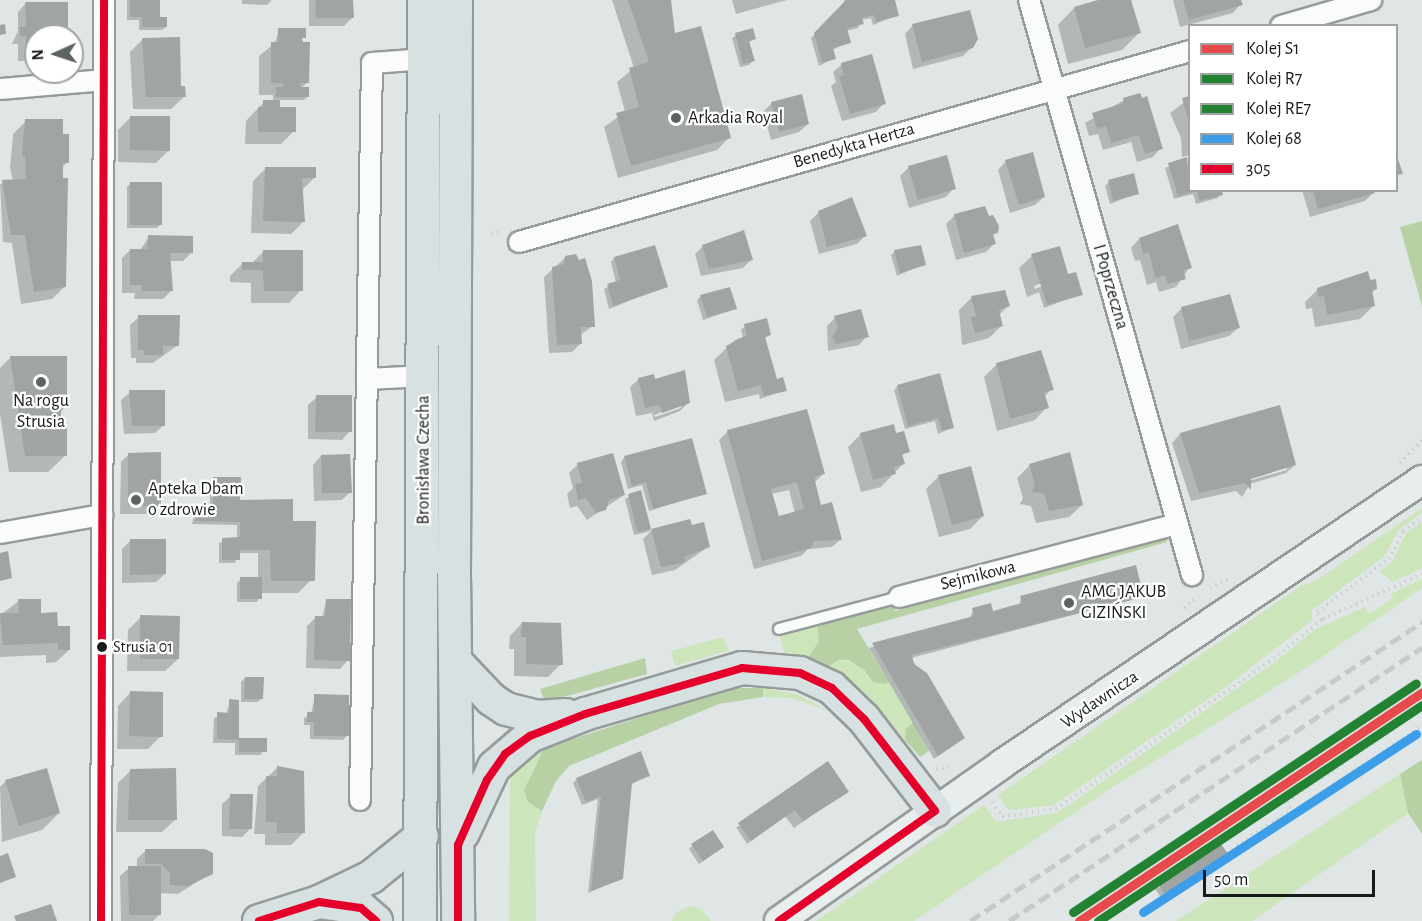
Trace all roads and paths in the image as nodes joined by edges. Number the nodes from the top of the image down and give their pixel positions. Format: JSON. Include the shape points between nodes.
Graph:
{"nodes":[{"id":1,"x":104,"y":0,"type":"edge"},
{"id":2,"x":424,"y":0,"type":"edge"},
{"id":3,"x":456,"y":0,"type":"edge"},
{"id":4,"x":1029,"y":0,"type":"edge"},
{"id":5,"x":1371,"y":0,"type":"edge"},
{"id":6,"x":1288,"y":24,"type":"edge"},
{"id":7,"x":1188,"y":52,"type":"edge"},
{"id":8,"x":426,"y":59,"type":"junction"},
{"id":9,"x":104,"y":80,"type":"junction"},
{"id":10,"x":0,"y":89,"type":"edge"},
{"id":11,"x":1054,"y":90,"type":"junction"},
{"id":12,"x":519,"y":242,"type":"dead end"},
{"id":13,"x":424,"y":376,"type":"junction"},
{"id":14,"x":367,"y":379,"type":"junction"},
{"id":15,"x":1422,"y":480,"type":"edge"},
{"id":16,"x":102,"y":515,"type":"junction"},
{"id":17,"x":1422,"y":518,"type":"edge"},
{"id":18,"x":1177,"y":524,"type":"junction"},
{"id":19,"x":0,"y":533,"type":"edge"},
{"id":20,"x":1422,"y":574,"type":"edge"},
{"id":21,"x":1192,"y":575,"type":"dead end"},
{"id":22,"x":899,"y":597,"type":"joint"},
{"id":23,"x":1323,"y":619,"type":"junction"},
{"id":24,"x":779,"y":629,"type":"dead end"},
{"id":25,"x":456,"y":663,"type":"junction"},
{"id":26,"x":1422,"y":709,"type":"edge"},
{"id":27,"x":585,"y":714,"type":"junction"},
{"id":28,"x":1422,"y":726,"type":"edge"},
{"id":29,"x":360,"y":800,"type":"dead end"},
{"id":30,"x":991,"y":800,"type":"dead end"},
{"id":31,"x":1291,"y":810,"type":"junction"},
{"id":32,"x":935,"y":811,"type":"junction"},
{"id":33,"x":422,"y":837,"type":"junction"},
{"id":34,"x":458,"y":845,"type":"junction"},
{"id":35,"x":1227,"y":853,"type":"dead end"},
{"id":36,"x":319,"y":902,"type":"junction"},
{"id":37,"x":101,"y":921,"type":"edge"},
{"id":38,"x":259,"y":921,"type":"edge"},
{"id":39,"x":376,"y":921,"type":"edge"},
{"id":40,"x":420,"y":921,"type":"edge"},
{"id":41,"x":458,"y":921,"type":"edge"},
{"id":42,"x":779,"y":921,"type":"edge"}],
"edges":[{"from":1,"to":9,"type":"street"},
{"from":2,"to":8,"type":"main road","name":"Bronisława Czecha"},
{"from":3,"to":25,"type":"main road","name":"Bronisława Czecha"},
{"from":4,"to":11,"type":"street","name":"I Poprzeczna"},
{"from":5,"to":6,"type":"street"},
{"from":7,"to":11,"type":"street","name":"Benedykta Hertza"},
{"from":8,"to":13,"type":"main road","name":"Bronisława Czecha"},
{"from":8,"to":14,"type":"street","via":[[372,63]]},
{"from":9,"to":10,"type":"street"},
{"from":9,"to":16,"type":"street"},
{"from":11,"to":12,"type":"street","name":"Benedykta Hertza"},
{"from":11,"to":18,"type":"street","name":"I Poprzeczna"},
{"from":13,"to":14,"type":"street"},
{"from":13,"to":33,"type":"main road","name":"Bronisława Czecha"},
{"from":14,"to":29,"type":"street"},
{"from":15,"to":32,"type":"main road","name":"Wydawnicza"},
{"from":16,"to":19,"type":"street"},
{"from":16,"to":37,"type":"street"},
{"from":17,"to":23,"type":"path","via":[[1403,531],[1389,559],[1317,612]]},
{"from":18,"to":21,"type":"street","name":"I Poprzeczna"},
{"from":18,"to":22,"type":"street","name":"Sejmikowa"},
{"from":20,"to":23,"type":"path"},
{"from":22,"to":24,"type":"lane","name":"Sejmikowa"},
{"from":23,"to":30,"type":"path","via":[[1269,662],[1056,809],[1002,816]]},
{"from":25,"to":27,"type":"main road","via":[[491,699],[520,715]]},
{"from":25,"to":34,"type":"main road","name":"Bronisława Czecha"},
{"from":26,"to":31,"type":"path","via":[[1286,802]]},
{"from":27,"to":32,"type":"main road","via":[[735,669],[800,673],[832,688],[864,719]]},
{"from":27,"to":34,"type":"main road","via":[[530,736],[505,754],[487,780]]},
{"from":28,"to":31,"type":"path"},
{"from":31,"to":35,"type":"path"},
{"from":32,"to":42,"type":"main road","name":"Wydawnicza"},
{"from":33,"to":36,"type":"main road","via":[[382,870]]},
{"from":33,"to":40,"type":"main road","name":"Bronisława Czecha"},
{"from":34,"to":41,"type":"main road","name":"Bronisława Czecha"},
{"from":36,"to":38,"type":"main road"},
{"from":36,"to":39,"type":"main road","via":[[361,908]]}]}
